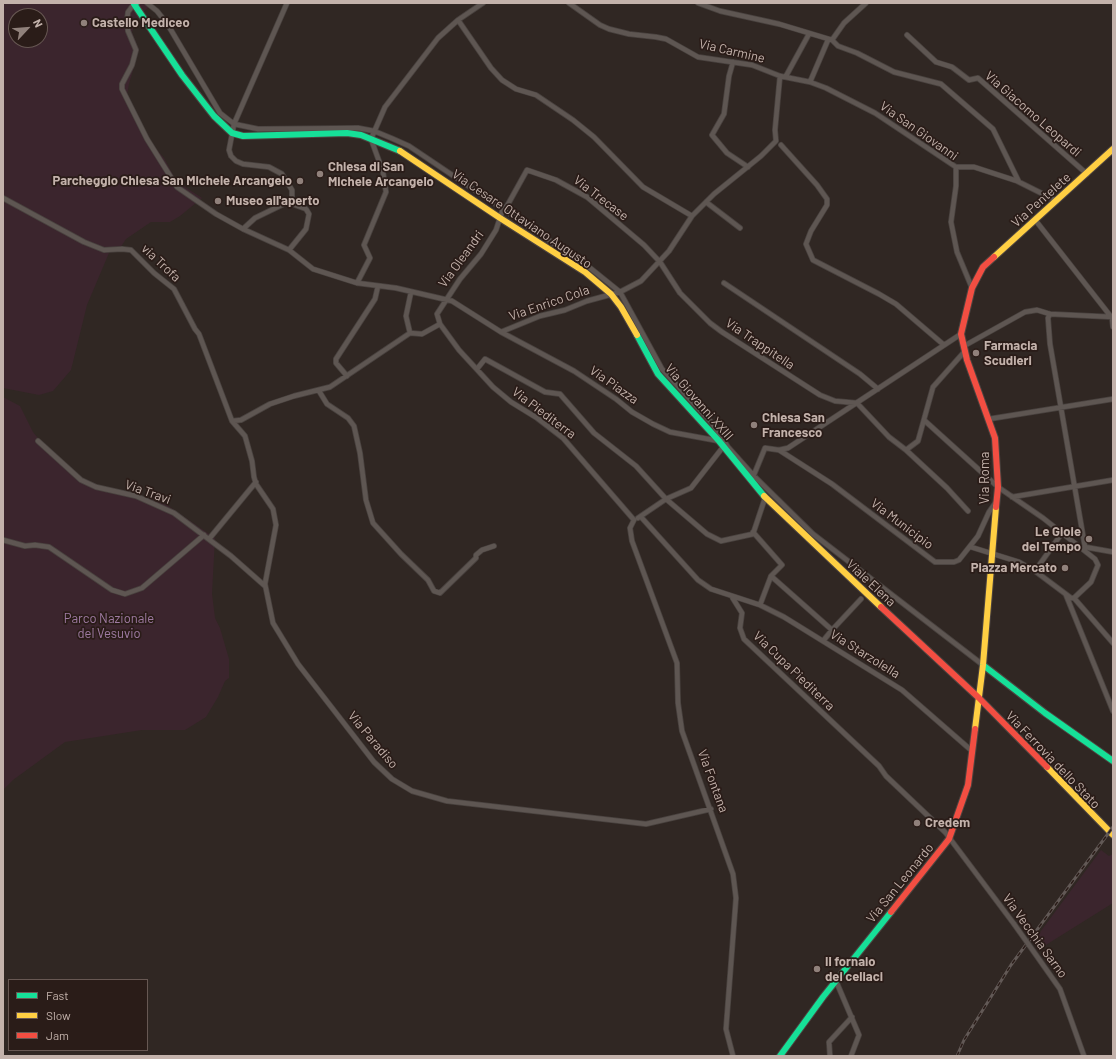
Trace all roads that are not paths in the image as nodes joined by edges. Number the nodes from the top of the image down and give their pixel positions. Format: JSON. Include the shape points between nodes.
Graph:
{"nodes":[{"id":1,"x":146,"y":3,"type":"edge"},
{"id":2,"x":286,"y":3,"type":"edge"},
{"id":3,"x":483,"y":3,"type":"edge"},
{"id":4,"x":569,"y":3,"type":"edge"},
{"id":5,"x":698,"y":3,"type":"edge"},
{"id":6,"x":866,"y":3,"type":"edge"},
{"id":7,"x":135,"y":4,"type":"edge"},
{"id":8,"x":458,"y":20,"type":"junction"},
{"id":9,"x":809,"y":34,"type":"junction"},
{"id":10,"x":907,"y":35,"type":"dead end"},
{"id":11,"x":830,"y":40,"type":"junction"},
{"id":12,"x":733,"y":62,"type":"junction"},
{"id":13,"x":780,"y":76,"type":"junction"},
{"id":14,"x":786,"y":76,"type":"junction"},
{"id":15,"x":810,"y":82,"type":"junction"},
{"id":16,"x":234,"y":124,"type":"junction"},
{"id":17,"x":374,"y":131,"type":"junction"},
{"id":18,"x":232,"y":133,"type":"junction"},
{"id":19,"x":371,"y":138,"type":"junction"},
{"id":20,"x":781,"y":145,"type":"dead end"},
{"id":21,"x":1113,"y":149,"type":"edge"},
{"id":22,"x":748,"y":167,"type":"junction"},
{"id":23,"x":956,"y":167,"type":"junction"},
{"id":24,"x":1087,"y":174,"type":"junction"},
{"id":25,"x":1019,"y":182,"type":"junction"},
{"id":26,"x":3,"y":198,"type":"edge"},
{"id":27,"x":292,"y":200,"type":"junction"},
{"id":28,"x":1057,"y":201,"type":"junction"},
{"id":29,"x":706,"y":202,"type":"junction"},
{"id":30,"x":503,"y":209,"type":"junction"},
{"id":31,"x":692,"y":216,"type":"junction"},
{"id":32,"x":500,"y":218,"type":"junction"},
{"id":33,"x":1036,"y":220,"type":"junction"},
{"id":34,"x":740,"y":228,"type":"dead end"},
{"id":35,"x":243,"y":229,"type":"junction"},
{"id":36,"x":289,"y":250,"type":"junction"},
{"id":37,"x":660,"y":262,"type":"junction"},
{"id":38,"x":983,"y":267,"type":"joint"},
{"id":39,"x":668,"y":275,"type":"joint"},
{"id":40,"x":357,"y":283,"type":"junction"},
{"id":41,"x":724,"y":283,"type":"dead end"},
{"id":42,"x":378,"y":286,"type":"junction"},
{"id":43,"x":972,"y":288,"type":"junction"},
{"id":44,"x":411,"y":292,"type":"junction"},
{"id":45,"x":620,"y":292,"type":"junction"},
{"id":46,"x":611,"y":294,"type":"junction"},
{"id":47,"x":446,"y":299,"type":"junction"},
{"id":48,"x":1050,"y":314,"type":"junction"},
{"id":49,"x":1113,"y":318,"type":"edge"},
{"id":50,"x":440,"y":324,"type":"junction"},
{"id":51,"x":1113,"y":327,"type":"edge"},
{"id":52,"x":501,"y":332,"type":"junction"},
{"id":53,"x":410,"y":333,"type":"junction"},
{"id":54,"x":961,"y":334,"type":"junction"},
{"id":55,"x":944,"y":345,"type":"junction"},
{"id":56,"x":964,"y":348,"type":"junction"},
{"id":57,"x":476,"y":369,"type":"junction"},
{"id":58,"x":347,"y":376,"type":"junction"},
{"id":59,"x":878,"y":389,"type":"junction"},
{"id":60,"x":319,"y":391,"type":"junction"},
{"id":61,"x":1113,"y":399,"type":"edge"},
{"id":62,"x":857,"y":403,"type":"junction"},
{"id":63,"x":1062,"y":408,"type":"junction"},
{"id":64,"x":989,"y":419,"type":"junction"},
{"id":65,"x":924,"y":420,"type":"junction"},
{"id":66,"x":232,"y":421,"type":"junction"},
{"id":67,"x":38,"y":440,"type":"dead end"},
{"id":68,"x":719,"y":441,"type":"junction"},
{"id":69,"x":724,"y":446,"type":"junction"},
{"id":70,"x":779,"y":450,"type":"junction"},
{"id":71,"x":906,"y":450,"type":"junction"},
{"id":72,"x":752,"y":478,"type":"junction"},
{"id":73,"x":1113,"y":480,"type":"edge"},
{"id":74,"x":256,"y":482,"type":"junction"},
{"id":75,"x":998,"y":487,"type":"junction"},
{"id":76,"x":1074,"y":487,"type":"junction"},
{"id":77,"x":1012,"y":497,"type":"junction"},
{"id":78,"x":765,"y":498,"type":"junction"},
{"id":79,"x":666,"y":500,"type":"junction"},
{"id":80,"x":996,"y":502,"type":"junction"},
{"id":81,"x":968,"y":511,"type":"dead end"},
{"id":82,"x":640,"y":517,"type":"junction"},
{"id":83,"x":634,"y":520,"type":"junction"},
{"id":84,"x":753,"y":532,"type":"junction"},
{"id":85,"x":1062,"y":533,"type":"junction"},
{"id":86,"x":204,"y":535,"type":"junction"},
{"id":87,"x":209,"y":539,"type":"junction"},
{"id":88,"x":3,"y":540,"type":"edge"},
{"id":89,"x":494,"y":546,"type":"dead end"},
{"id":90,"x":971,"y":546,"type":"junction"},
{"id":91,"x":1083,"y":548,"type":"junction"},
{"id":92,"x":1113,"y":552,"type":"edge"},
{"id":93,"x":993,"y":553,"type":"junction"},
{"id":94,"x":1035,"y":571,"type":"junction"},
{"id":95,"x":771,"y":576,"type":"junction"},
{"id":96,"x":265,"y":586,"type":"junction"},
{"id":97,"x":1066,"y":595,"type":"junction"},
{"id":98,"x":732,"y":597,"type":"junction"},
{"id":99,"x":1074,"y":598,"type":"junction"},
{"id":100,"x":861,"y":599,"type":"dead end"},
{"id":101,"x":760,"y":605,"type":"junction"},
{"id":102,"x":832,"y":630,"type":"junction"},
{"id":103,"x":823,"y":641,"type":"junction"},
{"id":104,"x":1113,"y":643,"type":"edge"},
{"id":105,"x":983,"y":665,"type":"junction"},
{"id":106,"x":979,"y":698,"type":"junction"},
{"id":107,"x":1113,"y":711,"type":"edge"},
{"id":108,"x":972,"y":751,"type":"junction"},
{"id":109,"x":1113,"y":761,"type":"edge"},
{"id":110,"x":711,"y":808,"type":"junction"},
{"id":111,"x":1113,"y":835,"type":"edge"},
{"id":112,"x":949,"y":839,"type":"junction"},
{"id":113,"x":836,"y":981,"type":"junction"},
{"id":114,"x":852,"y":1017,"type":"junction"},
{"id":115,"x":733,"y":1056,"type":"edge"},
{"id":116,"x":780,"y":1056,"type":"edge"},
{"id":117,"x":830,"y":1056,"type":"edge"},
{"id":118,"x":851,"y":1056,"type":"edge"},
{"id":119,"x":1084,"y":1056,"type":"edge"}],
"edges":[{"from":1,"to":16,"type":"street","name":"Via Cesare Ottaviano Augusto","via":[[158,11],[220,113]]},
{"from":2,"to":16,"type":"street"},
{"from":3,"to":8,"type":"street"},
{"from":4,"to":12,"type":"street","name":"Via Carmine","via":[[609,29],[656,37],[698,57]]},
{"from":5,"to":9,"type":"street"},
{"from":6,"to":11,"type":"street"},
{"from":7,"to":18,"type":"main road","via":[[182,75],[214,116]]},
{"from":7,"to":35,"type":"street","name":"Via Enrico Cola","via":[[128,12],[127,20],[128,31],[136,50],[132,65],[122,84],[125,96],[147,139],[177,187]]},
{"from":8,"to":17,"type":"street","via":[[438,38],[385,107]]},
{"from":8,"to":31,"type":"street","via":[[502,80],[516,89],[536,95],[573,120],[600,142],[643,187]]},
{"from":9,"to":11,"type":"street"},
{"from":9,"to":14,"type":"street"},
{"from":10,"to":24,"type":"street","name":"Via Giacomo Leopardi","via":[[936,62],[952,67],[969,80],[978,78]]},
{"from":11,"to":15,"type":"street"},
{"from":11,"to":25,"type":"street","via":[[894,72],[941,84],[993,130]]},
{"from":12,"to":13,"type":"street","name":"Via Carmine","via":[[752,65]]},
{"from":12,"to":22,"type":"street","via":[[724,114],[712,135],[727,153]]},
{"from":13,"to":14,"type":"street","name":"Via San Giovanni"},
{"from":13,"to":22,"type":"street","name":"Via Enrico Cola","via":[[776,141]]},
{"from":14,"to":15,"type":"street","name":"Via San Giovanni"},
{"from":15,"to":23,"type":"street","name":"Via San Giovanni","via":[[875,113]]},
{"from":16,"to":17,"type":"street","name":"Via Cesare Ottaviano Augusto","via":[[258,129],[348,128]]},
{"from":16,"to":18,"type":"street"},
{"from":17,"to":19,"type":"street"},
{"from":17,"to":30,"type":"street","name":"Via Cesare Ottaviano Augusto","via":[[409,146]]},
{"from":18,"to":19,"type":"main road","name":"Via Cesare Ottaviano Augusto","via":[[243,136],[347,133]]},
{"from":18,"to":27,"type":"street","via":[[229,150],[231,156],[243,164],[269,167],[278,171],[292,190]]},
{"from":19,"to":32,"type":"main road","name":"Via Cesare Ottaviano Augusto","via":[[406,153]]},
{"from":19,"to":40,"type":"street","via":[[383,172],[386,192],[364,245],[370,258]]},
{"from":20,"to":55,"type":"street","via":[[827,199],[827,205],[806,244],[813,260],[896,304]]},
{"from":21,"to":24,"type":"main road","name":"Via Pentelete"},
{"from":22,"to":29,"type":"street","name":"Via Enrico Cola"},
{"from":23,"to":25,"type":"street","via":[[974,167]]},
{"from":23,"to":43,"type":"street","name":"Via San Giovanni","via":[[951,222],[957,252]]},
{"from":24,"to":28,"type":"main road","name":"Via Pentelete"},
{"from":25,"to":28,"type":"street"},
{"from":26,"to":66,"type":"street","name":"via Trofa","via":[[84,242],[104,250],[131,250],[174,289],[199,334]]},
{"from":27,"to":35,"type":"street","via":[[255,218]]},
{"from":27,"to":36,"type":"street","via":[[295,205],[306,209],[309,220]]},
{"from":28,"to":33,"type":"main road","name":"Via Pentelete"},
{"from":29,"to":31,"type":"street","name":"Via Enrico Cola"},
{"from":29,"to":34,"type":"street"},
{"from":30,"to":32,"type":"street","name":"Via Oleandri"},
{"from":30,"to":37,"type":"street","name":"Via Trecase","via":[[527,170],[534,172],[574,189],[587,198],[644,245]]},
{"from":30,"to":45,"type":"street","name":"Via Cesare Ottaviano Augusto","via":[[589,267]]},
{"from":31,"to":37,"type":"street","name":"Via Enrico Cola"},
{"from":32,"to":46,"type":"main road","name":"Via Cesare Ottaviano Augusto","via":[[585,272]]},
{"from":32,"to":47,"type":"street","name":"Via Oleandri","via":[[481,254]]},
{"from":33,"to":38,"type":"main road","name":"Via Pentelete"},
{"from":33,"to":49,"type":"street"},
{"from":35,"to":36,"type":"street","name":"Via Enrico Cola"},
{"from":36,"to":40,"type":"street","name":"Via Enrico Cola","via":[[313,269]]},
{"from":37,"to":39,"type":"street","name":"Via Trecase"},
{"from":37,"to":45,"type":"street","name":"Via Enrico Cola","via":[[641,281]]},
{"from":38,"to":43,"type":"main road","name":"Via Roma"},
{"from":39,"to":62,"type":"street","name":"Via Trappitella","via":[[680,293],[722,332],[820,395],[835,401]]},
{"from":40,"to":42,"type":"street","name":"Via Enrico Cola"},
{"from":41,"to":59,"type":"street","via":[[860,374]]},
{"from":42,"to":44,"type":"street","name":"Via Enrico Cola"},
{"from":42,"to":58,"type":"street","via":[[375,299],[336,360]]},
{"from":43,"to":54,"type":"main road","name":"Via Roma"},
{"from":44,"to":47,"type":"street","name":"Via Enrico Cola"},
{"from":44,"to":53,"type":"street","via":[[406,316]]},
{"from":45,"to":46,"type":"street","name":"Via Enrico Cola"},
{"from":45,"to":72,"type":"street","name":"Via Giovanni XXIII","via":[[662,369],[712,423]]},
{"from":46,"to":52,"type":"street","name":"Via Enrico Cola","via":[[540,316]]},
{"from":46,"to":68,"type":"main road","name":"Via Giovanni XXIII","via":[[621,307],[658,374]]},
{"from":47,"to":50,"type":"street","name":"Via Oleandri","via":[[437,314]]},
{"from":47,"to":52,"type":"street","name":"Via Enrico Cola"},
{"from":48,"to":49,"type":"street"},
{"from":48,"to":56,"type":"street","via":[[1037,310],[1026,312]]},
{"from":48,"to":63,"type":"street","via":[[1050,344]]},
{"from":49,"to":51,"type":"street"},
{"from":50,"to":53,"type":"street","via":[[422,334]]},
{"from":50,"to":57,"type":"street","name":"Via Piediterra"},
{"from":52,"to":68,"type":"street","name":"Via Piazza","via":[[574,371],[653,424],[670,432]]},
{"from":53,"to":58,"type":"street"},
{"from":54,"to":55,"type":"street"},
{"from":54,"to":56,"type":"main road","name":"Via Roma"},
{"from":55,"to":59,"type":"street"},
{"from":56,"to":64,"type":"main road","name":"Via Roma"},
{"from":56,"to":65,"type":"street","via":[[933,387]]},
{"from":57,"to":79,"type":"street","via":[[484,358],[545,392],[560,394],[594,433],[636,466]]},
{"from":57,"to":83,"type":"street","name":"Via Piediterra","via":[[510,402],[563,438]]},
{"from":58,"to":60,"type":"street"},
{"from":59,"to":62,"type":"street"},
{"from":60,"to":66,"type":"street","via":[[270,404],[241,420]]},
{"from":60,"to":89,"type":"street","via":[[327,404],[348,418],[354,426],[366,500],[373,523],[400,554],[428,580],[434,591],[440,593],[476,558],[476,555]]},
{"from":61,"to":63,"type":"street"},
{"from":62,"to":70,"type":"street","via":[[788,448]]},
{"from":62,"to":71,"type":"street"},
{"from":63,"to":64,"type":"street"},
{"from":63,"to":76,"type":"street"},
{"from":64,"to":75,"type":"main road","name":"Via Roma","via":[[995,438]]},
{"from":65,"to":71,"type":"street","via":[[918,441]]},
{"from":65,"to":75,"type":"street"},
{"from":66,"to":74,"type":"street","name":"Via Paradiso","via":[[245,436]]},
{"from":67,"to":86,"type":"street","name":"Via Travi","via":[[81,480],[96,487],[136,496],[174,513]]},
{"from":68,"to":69,"type":"main road","name":"Via Giovanni XXIII"},
{"from":69,"to":72,"type":"main road","name":"Via Giovanni XXIII"},
{"from":69,"to":79,"type":"street","via":[[691,488]]},
{"from":70,"to":72,"type":"street","via":[[765,448]]},
{"from":70,"to":90,"type":"street","name":"Via Municipio","via":[[832,484],[932,560],[940,563],[954,562]]},
{"from":71,"to":81,"type":"street"},
{"from":72,"to":78,"type":"main road","name":"Viale Elena"},
{"from":72,"to":105,"type":"street","name":"Viale Elena","via":[[813,534]]},
{"from":73,"to":76,"type":"street"},
{"from":74,"to":87,"type":"street"},
{"from":74,"to":96,"type":"street","name":"Via Paradiso","via":[[275,516]]},
{"from":75,"to":77,"type":"street"},
{"from":75,"to":80,"type":"main road","name":"Via Roma"},
{"from":76,"to":77,"type":"street"},
{"from":76,"to":91,"type":"street"},
{"from":77,"to":85,"type":"street"},
{"from":78,"to":84,"type":"street"},
{"from":78,"to":106,"type":"main road","name":"Viale Elena"},
{"from":79,"to":82,"type":"street"},
{"from":79,"to":84,"type":"street","via":[[707,534],[721,541]]},
{"from":80,"to":90,"type":"street","name":"Via Municipio"},
{"from":80,"to":93,"type":"main road","name":"Via Roma"},
{"from":82,"to":83,"type":"street"},
{"from":82,"to":98,"type":"street","via":[[698,580],[711,589]]},
{"from":83,"to":110,"type":"street","name":"Via Fontana","via":[[630,528],[632,541],[677,663],[682,731]]},
{"from":84,"to":95,"type":"street","via":[[782,565]]},
{"from":85,"to":91,"type":"street"},
{"from":85,"to":94,"type":"street"},
{"from":86,"to":87,"type":"street","name":"Via Travi"},
{"from":86,"to":88,"type":"street","via":[[142,588],[125,594],[112,590],[49,547],[25,546]]},
{"from":87,"to":96,"type":"street","name":"Via Travi"},
{"from":90,"to":93,"type":"street"},
{"from":91,"to":92,"type":"street"},
{"from":91,"to":99,"type":"street","via":[[1098,565],[1091,582]]},
{"from":93,"to":94,"type":"street"},
{"from":93,"to":105,"type":"main road","name":"Via Roma"},
{"from":94,"to":97,"type":"street"},
{"from":95,"to":101,"type":"street"},
{"from":95,"to":102,"type":"street"},
{"from":96,"to":110,"type":"street","name":"Via Paradiso","via":[[273,623],[298,664],[374,762],[392,779],[412,792],[447,801],[646,824]]},
{"from":97,"to":99,"type":"street"},
{"from":97,"to":107,"type":"street"},
{"from":98,"to":101,"type":"street","name":"Via Starzolella"},
{"from":98,"to":112,"type":"street","name":"Via Cupa Piediterra","via":[[742,613],[740,628],[744,640],[879,766]]},
{"from":99,"to":104,"type":"street"},
{"from":100,"to":102,"type":"street"},
{"from":101,"to":103,"type":"street","name":"Via Starzolella"},
{"from":102,"to":103,"type":"street"},
{"from":103,"to":108,"type":"street","name":"Via Starzolella","via":[[902,690]]},
{"from":105,"to":106,"type":"main road","name":"Via Roma"},
{"from":105,"to":109,"type":"main road"},
{"from":106,"to":108,"type":"main road","name":"Via San Leonardo"},
{"from":106,"to":111,"type":"main road","name":"Via Ferrovia dello Stato"},
{"from":108,"to":112,"type":"main road","name":"Via San Leonardo","via":[[968,785]]},
{"from":110,"to":115,"type":"street","name":"Via Fontana","via":[[733,874],[736,898],[726,1029]]},
{"from":112,"to":113,"type":"main road","name":"Via San Leonardo"},
{"from":112,"to":119,"type":"street","name":"Via Vecchia Sarno","bridge":true,"via":[[1060,989]]},
{"from":113,"to":114,"type":"street"},
{"from":113,"to":116,"type":"main road","name":"Via San Leonardo"},
{"from":114,"to":117,"type":"street","via":[[829,1042]]},
{"from":114,"to":118,"type":"street","via":[[859,1034]]}]}
